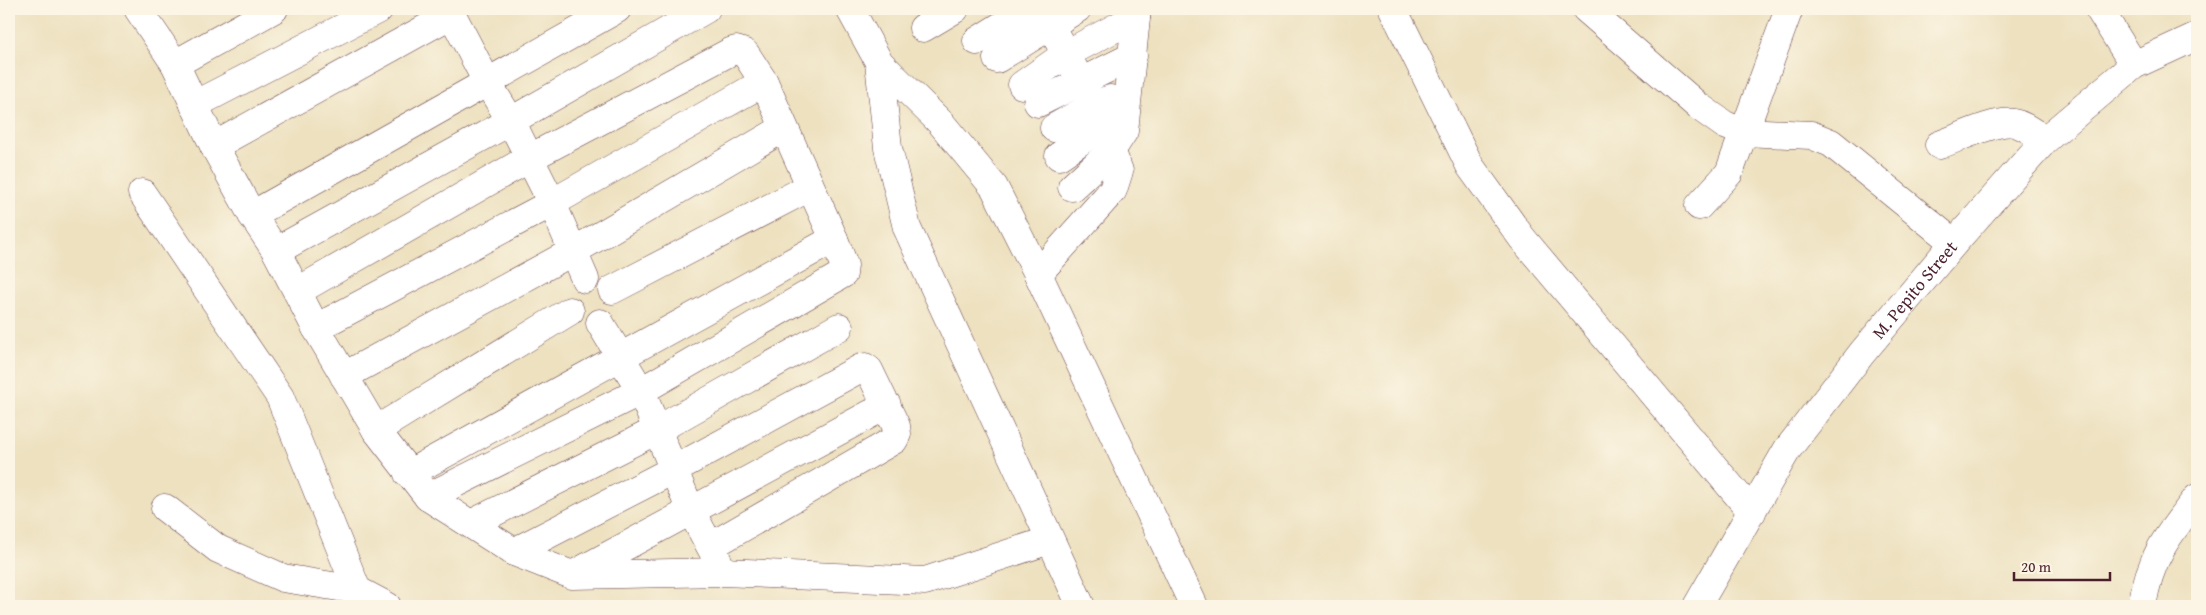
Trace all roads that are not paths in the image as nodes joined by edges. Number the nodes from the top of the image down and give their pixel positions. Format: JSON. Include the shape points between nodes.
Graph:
{"nodes":[{"id":1,"x":274,"y":9,"type":"edge"},
{"id":2,"x":379,"y":9,"type":"edge"},
{"id":3,"x":617,"y":9,"type":"edge"},
{"id":4,"x":706,"y":9,"type":"edge"},
{"id":5,"x":850,"y":9,"type":"edge"},
{"id":6,"x":955,"y":9,"type":"edge"},
{"id":7,"x":1028,"y":9,"type":"edge"},
{"id":8,"x":1077,"y":9,"type":"edge"},
{"id":9,"x":1393,"y":9,"type":"edge"},
{"id":10,"x":1586,"y":9,"type":"edge"},
{"id":11,"x":1790,"y":9,"type":"edge"},
{"id":12,"x":2099,"y":9,"type":"edge"},
{"id":13,"x":141,"y":10,"type":"edge"},
{"id":14,"x":450,"y":11,"type":"edge"},
{"id":15,"x":1136,"y":13,"type":"edge"},
{"id":16,"x":1046,"y":17,"type":"edge"},
{"id":17,"x":923,"y":28,"type":"dead end"},
{"id":18,"x":2197,"y":36,"type":"edge"},
{"id":19,"x":977,"y":41,"type":"dead end"},
{"id":20,"x":1066,"y":54,"type":"junction"},
{"id":21,"x":1133,"y":56,"type":"junction"},
{"id":22,"x":997,"y":59,"type":"dead end"},
{"id":23,"x":879,"y":62,"type":"junction"},
{"id":24,"x":175,"y":64,"type":"junction"},
{"id":25,"x":2134,"y":65,"type":"junction"},
{"id":26,"x":487,"y":82,"type":"junction"},
{"id":27,"x":764,"y":82,"type":"junction"},
{"id":28,"x":1082,"y":82,"type":"junction"},
{"id":29,"x":1128,"y":92,"type":"junction"},
{"id":30,"x":194,"y":105,"type":"junction"},
{"id":31,"x":511,"y":121,"type":"junction"},
{"id":32,"x":784,"y":128,"type":"junction"},
{"id":33,"x":1054,"y":128,"type":"dead end"},
{"id":34,"x":1102,"y":128,"type":"junction"},
{"id":35,"x":1742,"y":132,"type":"junction"},
{"id":36,"x":2045,"y":140,"type":"junction"},
{"id":37,"x":1939,"y":145,"type":"dead end"},
{"id":38,"x":214,"y":146,"type":"junction"},
{"id":39,"x":1058,"y":156,"type":"dead end"},
{"id":40,"x":528,"y":159,"type":"junction"},
{"id":41,"x":810,"y":187,"type":"junction"},
{"id":42,"x":1072,"y":187,"type":"dead end"},
{"id":43,"x":142,"y":194,"type":"dead end"},
{"id":44,"x":552,"y":203,"type":"junction"},
{"id":45,"x":1699,"y":206,"type":"dead end"},
{"id":46,"x":252,"y":215,"type":"junction"},
{"id":47,"x":834,"y":239,"type":"junction"},
{"id":48,"x":1954,"y":243,"type":"junction"},
{"id":49,"x":276,"y":251,"type":"junction"},
{"id":50,"x":572,"y":252,"type":"junction"},
{"id":51,"x":1038,"y":274,"type":"junction"},
{"id":52,"x":584,"y":279,"type":"junction"},
{"id":53,"x":612,"y":290,"type":"junction"},
{"id":54,"x":298,"y":291,"type":"junction"},
{"id":55,"x":570,"y":311,"type":"junction"},
{"id":56,"x":600,"y":323,"type":"junction"},
{"id":57,"x":839,"y":326,"type":"dead end"},
{"id":58,"x":316,"y":328,"type":"junction"},
{"id":59,"x":621,"y":355,"type":"junction"},
{"id":60,"x":344,"y":376,"type":"junction"},
{"id":61,"x":641,"y":391,"type":"junction"},
{"id":62,"x":887,"y":405,"type":"junction"},
{"id":63,"x":376,"y":430,"type":"junction"},
{"id":64,"x":657,"y":430,"type":"junction"},
{"id":65,"x":673,"y":470,"type":"junction"},
{"id":66,"x":408,"y":474,"type":"junction"},
{"id":67,"x":428,"y":497,"type":"junction"},
{"id":68,"x":2197,"y":498,"type":"edge"},
{"id":69,"x":165,"y":508,"type":"dead end"},
{"id":70,"x":690,"y":509,"type":"junction"},
{"id":71,"x":1752,"y":512,"type":"junction"},
{"id":72,"x":471,"y":524,"type":"junction"},
{"id":73,"x":1050,"y":540,"type":"junction"},
{"id":74,"x":711,"y":546,"type":"junction"},
{"id":75,"x":514,"y":552,"type":"junction"},
{"id":76,"x":723,"y":572,"type":"junction"},
{"id":77,"x":572,"y":575,"type":"junction"},
{"id":78,"x":357,"y":590,"type":"junction"},
{"id":79,"x":388,"y":606,"type":"edge"},
{"id":80,"x":1081,"y":606,"type":"edge"},
{"id":81,"x":1194,"y":606,"type":"edge"},
{"id":82,"x":1697,"y":606,"type":"edge"},
{"id":83,"x":2142,"y":606,"type":"edge"}],
"edges":[{"from":1,"to":24,"type":"street"},
{"from":2,"to":30,"type":"street"},
{"from":3,"to":26,"type":"street"},
{"from":4,"to":31,"type":"street"},
{"from":5,"to":23,"type":"street"},
{"from":6,"to":17,"type":"street"},
{"from":7,"to":19,"type":"street"},
{"from":8,"to":16,"type":"street"},
{"from":9,"to":71,"type":"street","via":[[1470,166],[1522,238]]},
{"from":10,"to":35,"type":"street","via":[[1698,106],[1725,125]]},
{"from":11,"to":35,"type":"street"},
{"from":12,"to":25,"type":"street"},
{"from":13,"to":24,"type":"street"},
{"from":14,"to":26,"type":"street"},
{"from":14,"to":38,"type":"street"},
{"from":15,"to":20,"type":"street"},
{"from":15,"to":21,"type":"street"},
{"from":16,"to":20,"type":"street"},
{"from":16,"to":22,"type":"street"},
{"from":18,"to":25,"type":"street","name":"M. Pepito Street"},
{"from":20,"to":28,"type":"street"},
{"from":20,"to":28,"type":"street","via":[[1030,94]]},
{"from":21,"to":28,"type":"street"},
{"from":21,"to":29,"type":"street"},
{"from":23,"to":51,"type":"street","via":[[941,123],[994,187]]},
{"from":23,"to":73,"type":"street","via":[[888,148],[907,228]]},
{"from":24,"to":30,"type":"street"},
{"from":25,"to":36,"type":"street","name":"M. Pepito Street"},
{"from":26,"to":31,"type":"street"},
{"from":26,"to":46,"type":"street"},
{"from":27,"to":32,"type":"street"},
{"from":27,"to":40,"type":"street","via":[[745,53],[736,50]]},
{"from":27,"to":44,"type":"street"},
{"from":28,"to":34,"type":"street"},
{"from":29,"to":34,"type":"street"},
{"from":29,"to":34,"type":"street","via":[[1124,131]]},
{"from":30,"to":38,"type":"street"},
{"from":31,"to":40,"type":"street"},
{"from":31,"to":49,"type":"street"},
{"from":32,"to":41,"type":"street"},
{"from":32,"to":50,"type":"street"},
{"from":33,"to":34,"type":"street"},
{"from":34,"to":39,"type":"street"},
{"from":34,"to":42,"type":"street"},
{"from":34,"to":51,"type":"street","via":[[1120,171],[1113,190]]},
{"from":35,"to":45,"type":"street","via":[[1742,144],[1729,173]]},
{"from":35,"to":48,"type":"street","via":[[1811,135],[1831,144]]},
{"from":36,"to":37,"type":"street","via":[[2012,122]]},
{"from":36,"to":48,"type":"street","name":"M. Pepito Street"},
{"from":38,"to":46,"type":"street"},
{"from":40,"to":44,"type":"street"},
{"from":40,"to":54,"type":"street"},
{"from":41,"to":47,"type":"street"},
{"from":41,"to":53,"type":"street"},
{"from":43,"to":78,"type":"street","via":[[280,397]]},
{"from":44,"to":50,"type":"street"},
{"from":44,"to":58,"type":"street"},
{"from":46,"to":49,"type":"street"},
{"from":47,"to":59,"type":"street"},
{"from":47,"to":61,"type":"street","via":[[844,265],[842,274]]},
{"from":48,"to":71,"type":"street","name":"M. Pepito Street","via":[[1862,353],[1787,450]]},
{"from":49,"to":54,"type":"street"},
{"from":50,"to":52,"type":"street"},
{"from":50,"to":60,"type":"street"},
{"from":51,"to":81,"type":"street"},
{"from":52,"to":53,"type":"street","via":[[600,280]]},
{"from":52,"to":55,"type":"street","via":[[572,287]]},
{"from":53,"to":56,"type":"street","via":[[615,298],[612,314]]},
{"from":54,"to":58,"type":"street"},
{"from":55,"to":56,"type":"street","via":[[584,324]]},
{"from":55,"to":63,"type":"street"},
{"from":56,"to":59,"type":"street"},
{"from":57,"to":64,"type":"street"},
{"from":58,"to":60,"type":"street"},
{"from":59,"to":61,"type":"street"},
{"from":59,"to":66,"type":"street"},
{"from":60,"to":63,"type":"street"},
{"from":61,"to":64,"type":"street"},
{"from":61,"to":67,"type":"street"},
{"from":62,"to":65,"type":"street","via":[[869,370],[861,368]]},
{"from":62,"to":70,"type":"street"},
{"from":62,"to":74,"type":"street","via":[[896,426],[894,440]]},
{"from":63,"to":66,"type":"street"},
{"from":64,"to":65,"type":"street"},
{"from":64,"to":72,"type":"street"},
{"from":65,"to":70,"type":"street"},
{"from":65,"to":75,"type":"street"},
{"from":66,"to":67,"type":"street"},
{"from":67,"to":72,"type":"street"},
{"from":68,"to":83,"type":"street","via":[[2164,540],[2146,580]]},
{"from":69,"to":78,"type":"street","via":[[218,549],[283,578]]},
{"from":70,"to":74,"type":"street"},
{"from":70,"to":77,"type":"street"},
{"from":71,"to":82,"type":"street","name":"M. Pepito Street"},
{"from":72,"to":75,"type":"street"},
{"from":73,"to":76,"type":"street","via":[[925,581]]},
{"from":73,"to":80,"type":"street"},
{"from":74,"to":76,"type":"street"},
{"from":75,"to":77,"type":"street"},
{"from":76,"to":77,"type":"street"},
{"from":78,"to":79,"type":"street"}]}
